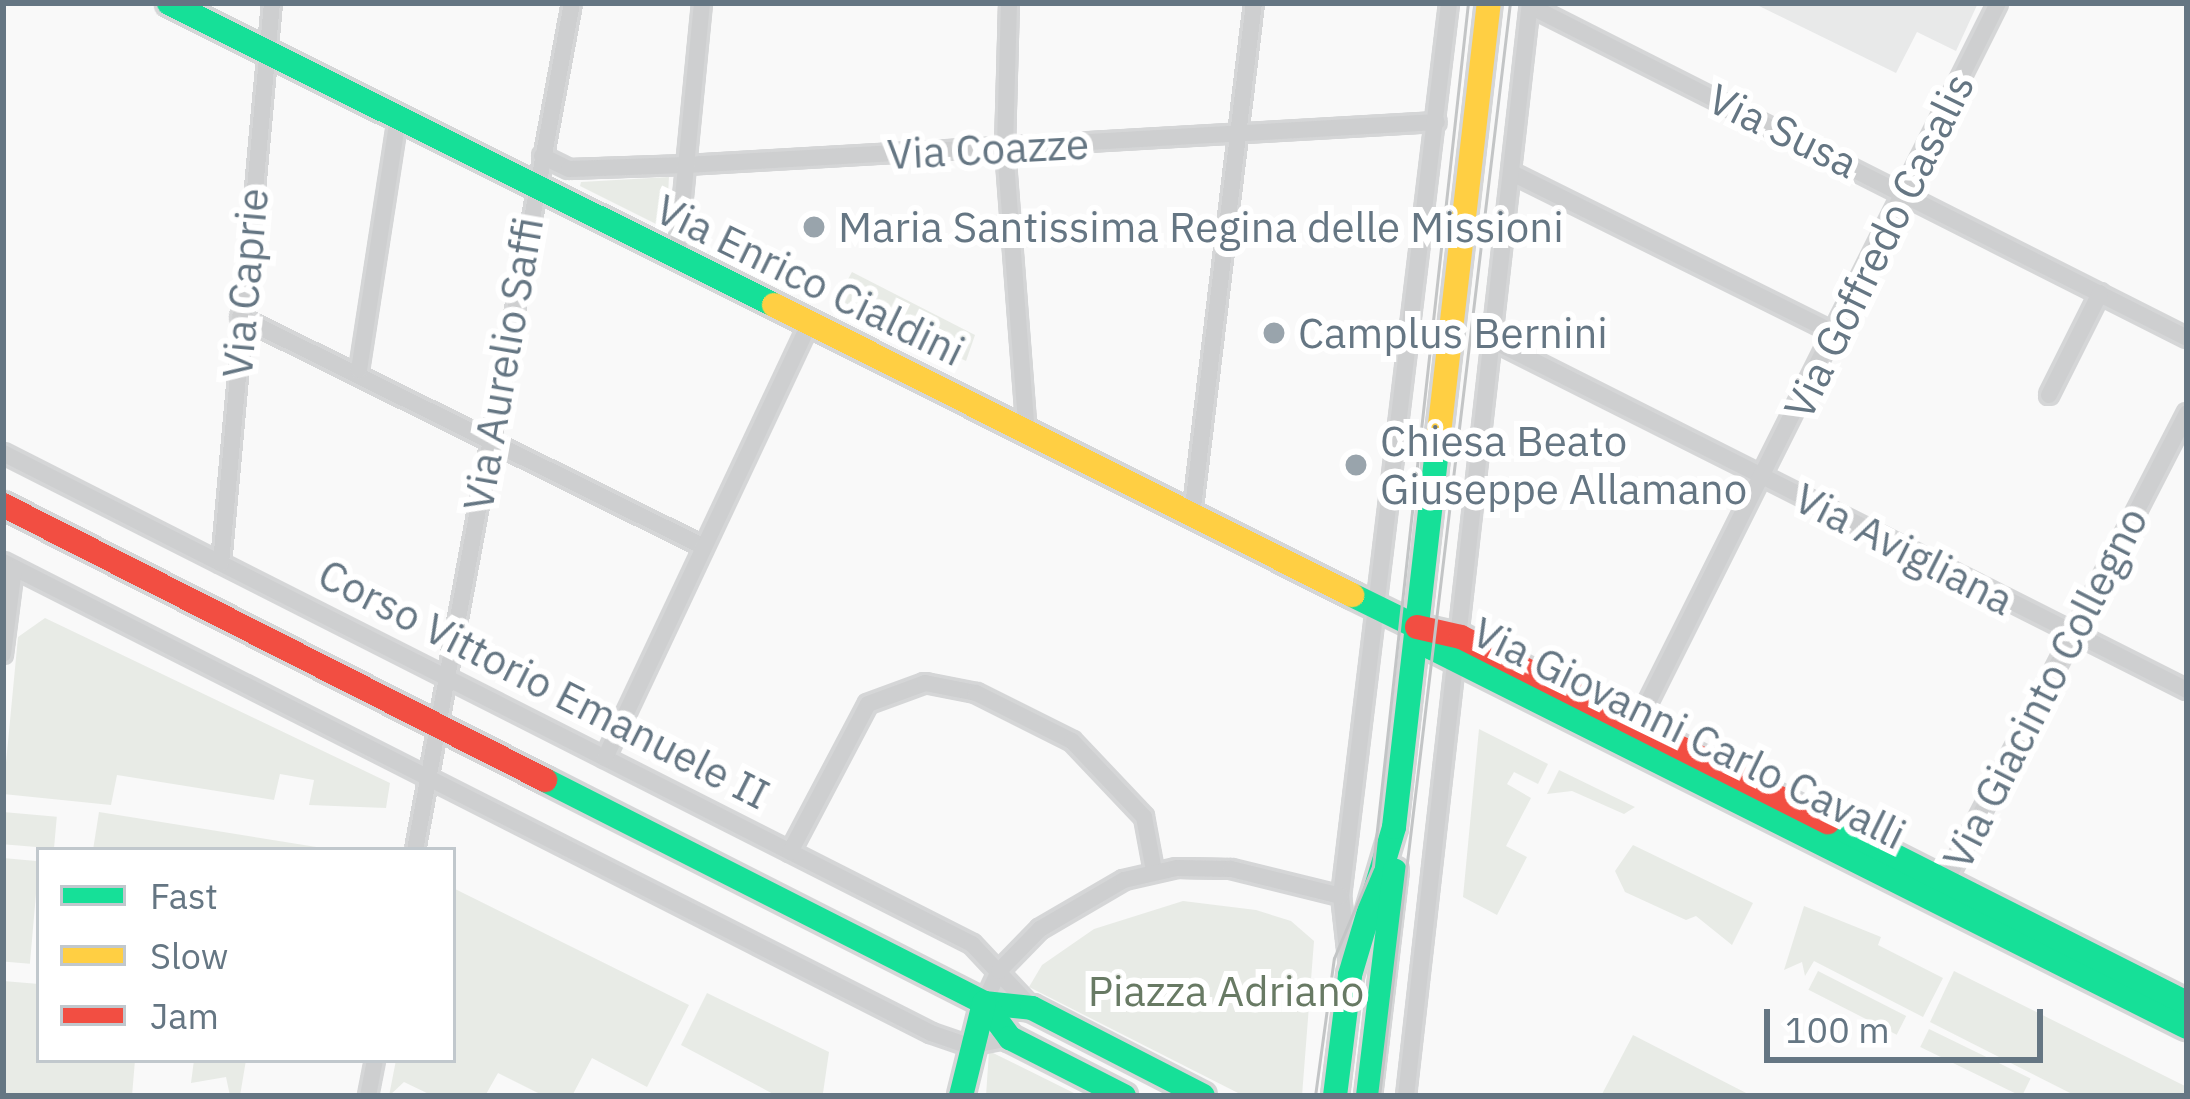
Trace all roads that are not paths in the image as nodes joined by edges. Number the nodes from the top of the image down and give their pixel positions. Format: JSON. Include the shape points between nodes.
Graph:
{"nodes":[{"id":1,"x":169,"y":3,"type":"edge"},
{"id":2,"x":272,"y":3,"type":"edge"},
{"id":3,"x":572,"y":3,"type":"edge"},
{"id":4,"x":702,"y":3,"type":"edge"},
{"id":5,"x":1009,"y":3,"type":"edge"},
{"id":6,"x":1254,"y":3,"type":"edge"},
{"id":7,"x":1449,"y":3,"type":"edge"},
{"id":8,"x":1489,"y":3,"type":"edge"},
{"id":9,"x":1998,"y":3,"type":"edge"},
{"id":10,"x":1530,"y":4,"type":"edge"},
{"id":11,"x":267,"y":53,"type":"junction"},
{"id":12,"x":398,"y":118,"type":"junction"},
{"id":13,"x":1437,"y":122,"type":"junction"},
{"id":14,"x":1240,"y":133,"type":"junction"},
{"id":15,"x":1004,"y":149,"type":"junction"},
{"id":16,"x":542,"y":156,"type":"junction"},
{"id":17,"x":686,"y":165,"type":"junction"},
{"id":18,"x":1512,"y":172,"type":"junction"},
{"id":19,"x":536,"y":188,"type":"junction"},
{"id":20,"x":1905,"y":191,"type":"junction"},
{"id":21,"x":677,"y":258,"type":"junction"},
{"id":22,"x":2099,"y":293,"type":"junction"},
{"id":23,"x":240,"y":316,"type":"junction"},
{"id":24,"x":810,"y":322,"type":"junction"},
{"id":25,"x":1838,"y":334,"type":"junction"},
{"id":26,"x":2187,"y":338,"type":"edge"},
{"id":27,"x":1494,"y":341,"type":"junction"},
{"id":28,"x":359,"y":370,"type":"junction"},
{"id":29,"x":2049,"y":395,"type":"dead end"},
{"id":30,"x":2187,"y":413,"type":"edge"},
{"id":31,"x":1027,"y":432,"type":"junction"},
{"id":32,"x":492,"y":438,"type":"junction"},
{"id":33,"x":3,"y":453,"type":"edge"},
{"id":34,"x":1766,"y":478,"type":"junction"},
{"id":35,"x":3,"y":505,"type":"edge"},
{"id":36,"x":1192,"y":515,"type":"junction"},
{"id":37,"x":700,"y":545,"type":"junction"},
{"id":38,"x":220,"y":563,"type":"junction"},
{"id":39,"x":8,"y":565,"type":"edge"},
{"id":40,"x":1379,"y":609,"type":"junction"},
{"id":41,"x":1417,"y":627,"type":"junction"},
{"id":42,"x":2073,"y":635,"type":"junction"},
{"id":43,"x":1460,"y":649,"type":"junction"},
{"id":44,"x":3,"y":654,"type":"edge"},
{"id":45,"x":444,"y":676,"type":"junction"},
{"id":46,"x":2187,"y":691,"type":"edge"},
{"id":47,"x":436,"y":726,"type":"junction"},
{"id":48,"x":1632,"y":734,"type":"junction"},
{"id":49,"x":605,"y":758,"type":"junction"},
{"id":50,"x":428,"y":778,"type":"junction"},
{"id":51,"x":1394,"y":827,"type":"junction"},
{"id":52,"x":416,"y":847,"type":"edge"},
{"id":53,"x":790,"y":852,"type":"junction"},
{"id":54,"x":1154,"y":871,"type":"junction"},
{"id":55,"x":1941,"y":890,"type":"junction"},
{"id":56,"x":1341,"y":896,"type":"junction"},
{"id":57,"x":1000,"y":970,"type":"junction"},
{"id":58,"x":1350,"y":975,"type":"junction"},
{"id":59,"x":984,"y":1003,"type":"junction"},
{"id":60,"x":2187,"y":1003,"type":"edge"},
{"id":61,"x":1031,"y":1008,"type":"junction"},
{"id":62,"x":2187,"y":1027,"type":"edge"},
{"id":63,"x":1010,"y":1039,"type":"junction"},
{"id":64,"x":969,"y":1046,"type":"junction"},
{"id":65,"x":374,"y":1063,"type":"edge"},
{"id":66,"x":368,"y":1096,"type":"edge"},
{"id":67,"x":961,"y":1096,"type":"edge"},
{"id":68,"x":1124,"y":1096,"type":"edge"},
{"id":69,"x":1203,"y":1096,"type":"edge"},
{"id":70,"x":1335,"y":1096,"type":"edge"},
{"id":71,"x":1367,"y":1096,"type":"edge"},
{"id":72,"x":1406,"y":1096,"type":"edge"}],
"edges":[{"from":1,"to":11,"type":"main road","name":"Via Enrico Cialdini"},
{"from":2,"to":11,"type":"street","name":"Via Caprie"},
{"from":3,"to":16,"type":"street","name":"Via Aurelio Saffi"},
{"from":4,"to":17,"type":"street"},
{"from":5,"to":15,"type":"street"},
{"from":6,"to":14,"type":"street"},
{"from":7,"to":13,"type":"street"},
{"from":8,"to":41,"type":"main road"},
{"from":9,"to":20,"type":"street","name":"Via Goffredo Casalis"},
{"from":10,"to":18,"type":"street"},
{"from":10,"to":20,"type":"street","name":"Via Susa"},
{"from":11,"to":12,"type":"main road","name":"Via Enrico Cialdini"},
{"from":11,"to":23,"type":"street","name":"Via Caprie"},
{"from":12,"to":19,"type":"main road","name":"Via Enrico Cialdini"},
{"from":12,"to":28,"type":"street"},
{"from":13,"to":14,"type":"street","name":"Via Coazze"},
{"from":13,"to":40,"type":"street"},
{"from":14,"to":15,"type":"street","name":"Via Coazze"},
{"from":14,"to":36,"type":"street"},
{"from":15,"to":17,"type":"street","name":"Via Coazze"},
{"from":15,"to":31,"type":"street"},
{"from":16,"to":17,"type":"street","name":"Via Coazze","via":[[569,169]]},
{"from":16,"to":19,"type":"street","name":"Via Aurelio Saffi"},
{"from":17,"to":21,"type":"street"},
{"from":18,"to":25,"type":"street"},
{"from":18,"to":27,"type":"street"},
{"from":19,"to":21,"type":"main road","name":"Via Enrico Cialdini"},
{"from":19,"to":32,"type":"street","name":"Via Aurelio Saffi"},
{"from":20,"to":22,"type":"street","name":"Via Susa"},
{"from":20,"to":25,"type":"street","name":"Via Goffredo Casalis"},
{"from":21,"to":24,"type":"main road","name":"Via Enrico Cialdini"},
{"from":22,"to":26,"type":"street","name":"Via Susa"},
{"from":22,"to":29,"type":"street"},
{"from":23,"to":28,"type":"street"},
{"from":23,"to":38,"type":"street","name":"Via Caprie"},
{"from":24,"to":31,"type":"main road","name":"Via Enrico Cialdini"},
{"from":24,"to":37,"type":"street"},
{"from":25,"to":34,"type":"street","name":"Via Goffredo Casalis"},
{"from":27,"to":34,"type":"street","name":"Via Avigliana"},
{"from":27,"to":43,"type":"street"},
{"from":28,"to":32,"type":"street"},
{"from":30,"to":42,"type":"street","name":"Via Giacinto Collegno"},
{"from":31,"to":36,"type":"main road","name":"Via Enrico Cialdini"},
{"from":32,"to":37,"type":"street"},
{"from":32,"to":45,"type":"street","name":"Via Aurelio Saffi"},
{"from":33,"to":38,"type":"street","name":"Corso Vittorio Emanuele II"},
{"from":34,"to":42,"type":"street","name":"Via Avigliana"},
{"from":34,"to":48,"type":"street","name":"Via Goffredo Casalis"},
{"from":35,"to":47,"type":"main road","name":"Corso Vittorio Emanuele II"},
{"from":36,"to":40,"type":"main road","name":"Via Enrico Cialdini"},
{"from":37,"to":49,"type":"street"},
{"from":38,"to":45,"type":"street","name":"Corso Vittorio Emanuele II"},
{"from":39,"to":44,"type":"street"},
{"from":39,"to":50,"type":"street"},
{"from":40,"to":41,"type":"main road","name":"Via Enrico Cialdini"},
{"from":40,"to":56,"type":"street"},
{"from":41,"to":43,"type":"main road","name":"Via Giovanni Carlo Cavalli","via":[[1432,648]]},
{"from":41,"to":51,"type":"main road"},
{"from":42,"to":46,"type":"street","name":"Via Avigliana"},
{"from":42,"to":55,"type":"street","name":"Via Giacinto Collegno"},
{"from":43,"to":48,"type":"main road","name":"Via Giovanni Carlo Cavalli"},
{"from":43,"to":72,"type":"street"},
{"from":45,"to":47,"type":"street","name":"Via Aurelio Saffi"},
{"from":45,"to":49,"type":"street","name":"Corso Vittorio Emanuele II"},
{"from":47,"to":50,"type":"street","name":"Via Aurelio Saffi"},
{"from":47,"to":59,"type":"main road","name":"Corso Vittorio Emanuele II"},
{"from":48,"to":55,"type":"main road","name":"Via Giovanni Carlo Cavalli"},
{"from":49,"to":53,"type":"street","name":"Corso Vittorio Emanuele II"},
{"from":50,"to":52,"type":"street","name":"Via Aurelio Saffi"},
{"from":50,"to":64,"type":"street"},
{"from":51,"to":58,"type":"main road"},
{"from":51,"to":71,"type":"main road"},
{"from":53,"to":54,"type":"street","via":[[868,704],[925,683],[976,693],[1072,741],[1144,817]]},
{"from":53,"to":57,"type":"street","name":"Corso Vittorio Emanuele II","via":[[972,944]]},
{"from":54,"to":56,"type":"street","via":[[1231,869]]},
{"from":54,"to":57,"type":"street","via":[[1066,910]]},
{"from":55,"to":60,"type":"main road","name":"Via Giovanni Carlo Cavalli"},
{"from":55,"to":62,"type":"main road","name":"Via Giovanni Carlo Cavalli"},
{"from":56,"to":58,"type":"street"},
{"from":57,"to":59,"type":"street"},
{"from":57,"to":61,"type":"street","name":"Corso Vittorio Emanuele II"},
{"from":58,"to":70,"type":"main road"},
{"from":59,"to":61,"type":"main road","name":"Corso Vittorio Emanuele II"},
{"from":59,"to":63,"type":"main road","name":"Corso Vittorio Emanuele II"},
{"from":59,"to":64,"type":"main road"},
{"from":61,"to":69,"type":"main road","name":"Corso Vittorio Emanuele II"},
{"from":63,"to":64,"type":"street"},
{"from":63,"to":68,"type":"main road","name":"Corso Vittorio Emanuele II"},
{"from":64,"to":67,"type":"main road"},
{"from":65,"to":66,"type":"street"}]}
